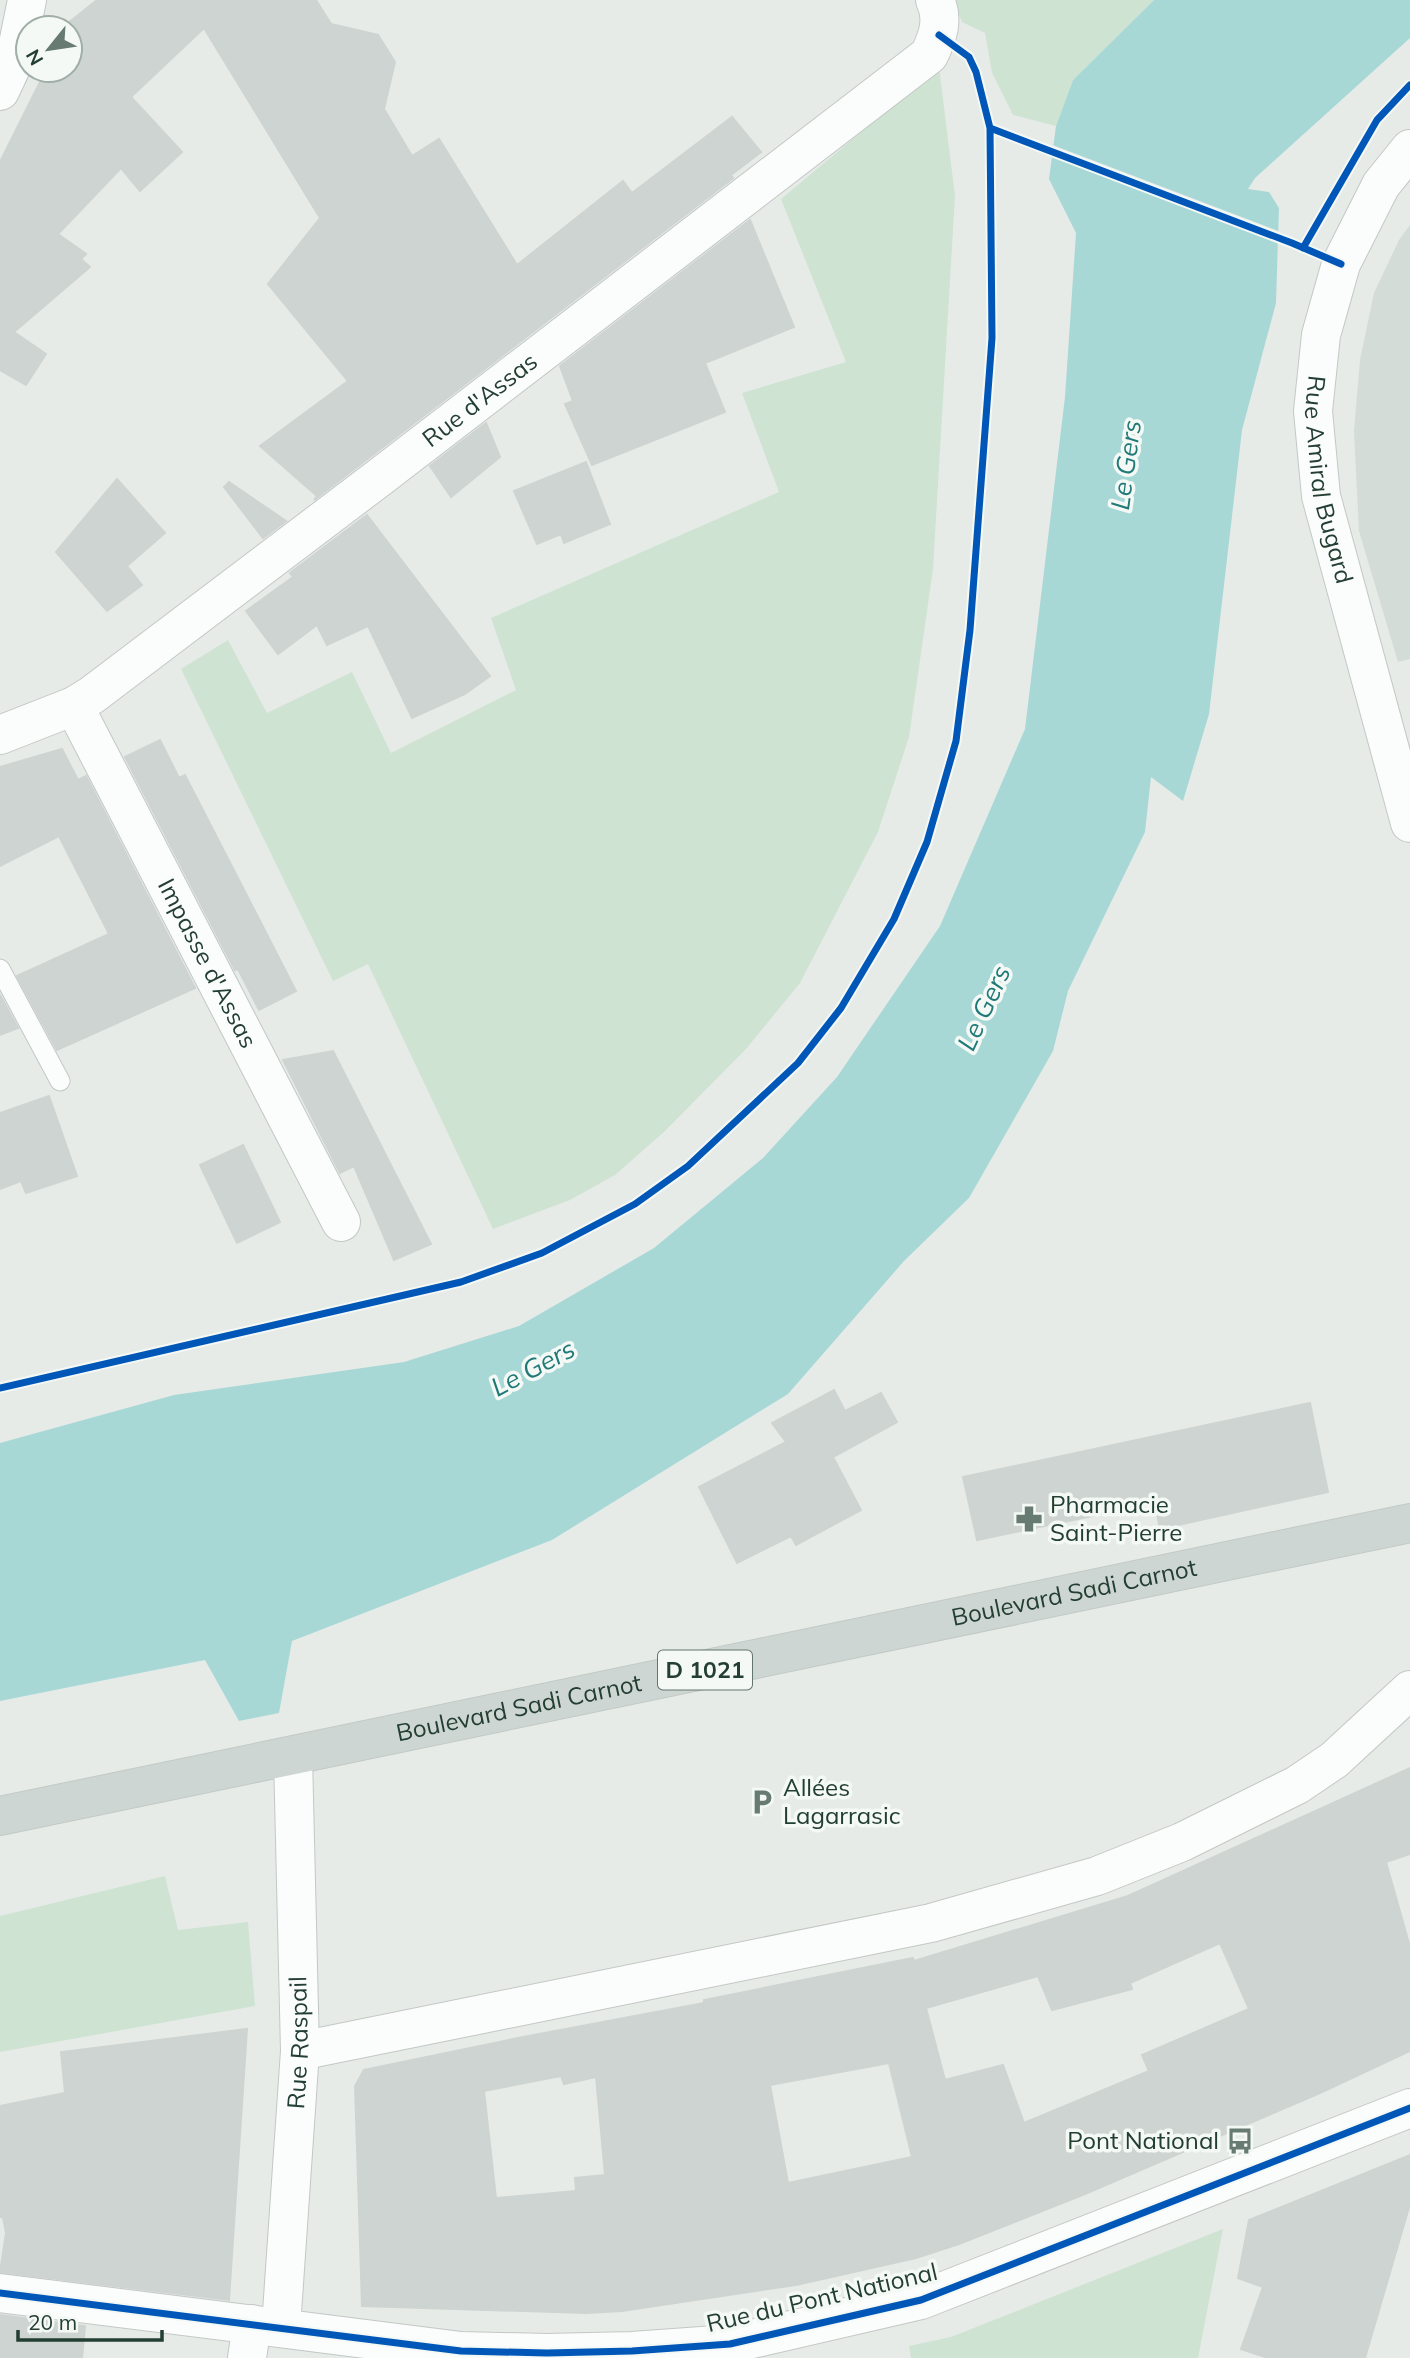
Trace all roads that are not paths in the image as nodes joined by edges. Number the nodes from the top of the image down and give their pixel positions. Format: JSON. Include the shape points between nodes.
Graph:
{"nodes":[{"id":1,"x":27,"y":0,"type":"edge"},
{"id":2,"x":937,"y":18,"type":"edge"},
{"id":3,"x":0,"y":91,"type":"edge"},
{"id":4,"x":1410,"y":149,"type":"edge"},
{"id":5,"x":74,"y":706,"type":"junction"},
{"id":6,"x":0,"y":735,"type":"edge"},
{"id":7,"x":1410,"y":823,"type":"edge"},
{"id":8,"x":0,"y":969,"type":"edge"},
{"id":9,"x":60,"y":1081,"type":"dead end"},
{"id":10,"x":341,"y":1222,"type":"dead end"},
{"id":11,"x":1407,"y":1531,"type":"edge"},
{"id":12,"x":1410,"y":1690,"type":"edge"},
{"id":13,"x":293,"y":1756,"type":"junction"},
{"id":14,"x":0,"y":1816,"type":"edge"},
{"id":15,"x":300,"y":2051,"type":"junction"},
{"id":16,"x":1410,"y":2108,"type":"edge"},
{"id":17,"x":0,"y":2293,"type":"edge"},
{"id":18,"x":260,"y":2336,"type":"edge"},
{"id":19,"x":404,"y":2350,"type":"edge"}],
"edges":[{"from":1,"to":3,"type":"street","via":[[15,59]]},
{"from":2,"to":5,"type":"street","name":"Rue d'Assas","via":[[929,55]]},
{"from":4,"to":7,"type":"street","name":"Rue Amiral Bugard","via":[[1381,186],[1341,264],[1321,335],[1314,411],[1321,496]]},
{"from":5,"to":6,"type":"street","name":"Rue d'Assas"},
{"from":5,"to":10,"type":"street","name":"Impasse d'Assas"},
{"from":8,"to":9,"type":"lane"},
{"from":11,"to":13,"type":"main road","name":"Boulevard Sadi Carnot","number":"D 1021"},
{"from":12,"to":15,"type":"street","via":[[1334,1760],[1297,1784],[1182,1842],[1097,1875],[931,1923]]},
{"from":13,"to":14,"type":"main road","name":"Boulevard Sadi Carnot","number":"D 1021"},
{"from":13,"to":15,"type":"street","name":"Rue Raspail"},
{"from":15,"to":18,"type":"street","name":"Rue Raspail"},
{"from":16,"to":19,"type":"street","name":"Rue du Pont National","via":[[921,2301],[730,2344],[547,2353]]},
{"from":17,"to":18,"type":"street","name":"Rue du Pont National"},
{"from":18,"to":19,"type":"street","name":"Rue du Pont National"}]}
